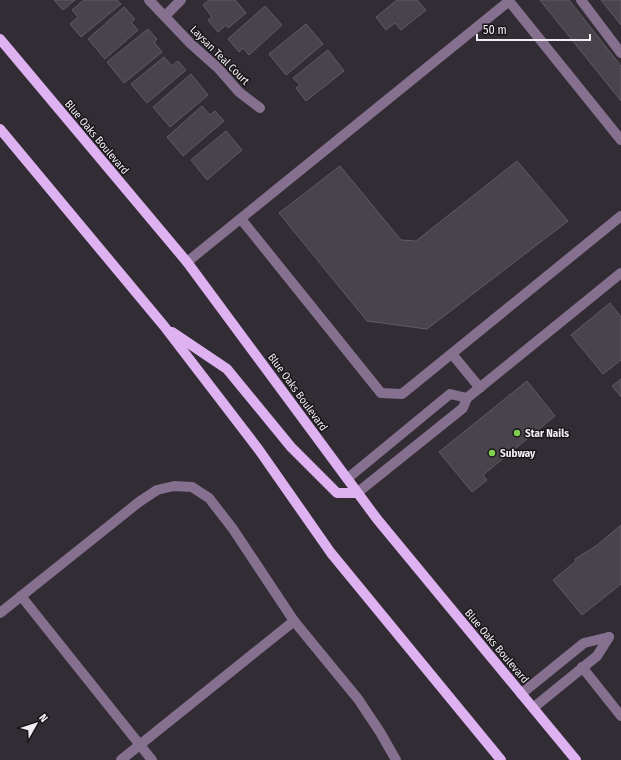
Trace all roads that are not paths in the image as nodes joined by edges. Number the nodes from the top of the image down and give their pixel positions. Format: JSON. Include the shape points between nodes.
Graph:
{"nodes":[{"id":1,"x":149,"y":0,"type":"edge"},
{"id":2,"x":181,"y":0,"type":"edge"},
{"id":3,"x":581,"y":0,"type":"edge"},
{"id":4,"x":165,"y":16,"type":"junction"},
{"id":5,"x":0,"y":39,"type":"edge"},
{"id":6,"x":621,"y":53,"type":"edge"},
{"id":7,"x":260,"y":108,"type":"dead end"},
{"id":8,"x":0,"y":129,"type":"edge"},
{"id":9,"x":621,"y":140,"type":"edge"},
{"id":10,"x":621,"y":216,"type":"edge"},
{"id":11,"x":241,"y":219,"type":"junction"},
{"id":12,"x":187,"y":262,"type":"junction"},
{"id":13,"x":620,"y":274,"type":"edge"},
{"id":14,"x":164,"y":326,"type":"junction"},
{"id":15,"x":452,"y":354,"type":"junction"},
{"id":16,"x":480,"y":388,"type":"junction"},
{"id":17,"x":467,"y":398,"type":"junction"},
{"id":18,"x":348,"y":478,"type":"junction"},
{"id":19,"x":357,"y":493,"type":"junction"},
{"id":20,"x":21,"y":596,"type":"junction"},
{"id":21,"x":0,"y":612,"type":"edge"},
{"id":22,"x":294,"y":621,"type":"junction"},
{"id":23,"x":582,"y":667,"type":"junction"},
{"id":24,"x":521,"y":694,"type":"junction"},
{"id":25,"x":533,"y":708,"type":"junction"},
{"id":26,"x":621,"y":716,"type":"edge"},
{"id":27,"x":140,"y":745,"type":"junction"},
{"id":28,"x":121,"y":760,"type":"edge"},
{"id":29,"x":152,"y":760,"type":"edge"},
{"id":30,"x":396,"y":760,"type":"edge"},
{"id":31,"x":501,"y":760,"type":"edge"},
{"id":32,"x":576,"y":760,"type":"edge"}],
"edges":[{"from":1,"to":4,"type":"street","name":"Laysan Teal Court"},
{"from":2,"to":4,"type":"street"},
{"from":3,"to":6,"type":"street"},
{"from":4,"to":7,"type":"street","name":"Laysan Teal Court","via":[[239,92]]},
{"from":5,"to":12,"type":"main road","name":"Blue Oaks Boulevard"},
{"from":8,"to":14,"type":"main road"},
{"from":9,"to":11,"type":"street","via":[[509,1]]},
{"from":10,"to":15,"type":"street"},
{"from":11,"to":12,"type":"street"},
{"from":11,"to":15,"type":"street","via":[[381,393],[402,394]]},
{"from":12,"to":18,"type":"main road","name":"Blue Oaks Boulevard"},
{"from":13,"to":16,"type":"street"},
{"from":14,"to":19,"type":"main road","via":[[227,369],[291,447],[337,493]]},
{"from":14,"to":31,"type":"main road","via":[[259,450],[330,553]]},
{"from":15,"to":16,"type":"street"},
{"from":16,"to":17,"type":"street"},
{"from":17,"to":18,"type":"street","via":[[450,394]]},
{"from":17,"to":19,"type":"street","via":[[463,408]]},
{"from":18,"to":19,"type":"main road","name":"Blue Oaks Boulevard"},
{"from":19,"to":24,"type":"main road","name":"Blue Oaks Boulevard"},
{"from":20,"to":21,"type":"street"},
{"from":20,"to":22,"type":"street","via":[[138,502],[157,490],[174,486],[192,487],[209,498],[234,529]]},
{"from":20,"to":27,"type":"street"},
{"from":22,"to":27,"type":"street"},
{"from":22,"to":30,"type":"street","via":[[358,699]]},
{"from":23,"to":24,"type":"street","via":[[597,656],[608,637],[584,642]]},
{"from":23,"to":25,"type":"street"},
{"from":23,"to":26,"type":"street"},
{"from":24,"to":25,"type":"main road","name":"Blue Oaks Boulevard"},
{"from":25,"to":32,"type":"main road","name":"Blue Oaks Boulevard"},
{"from":27,"to":28,"type":"street"},
{"from":27,"to":29,"type":"street"}]}
